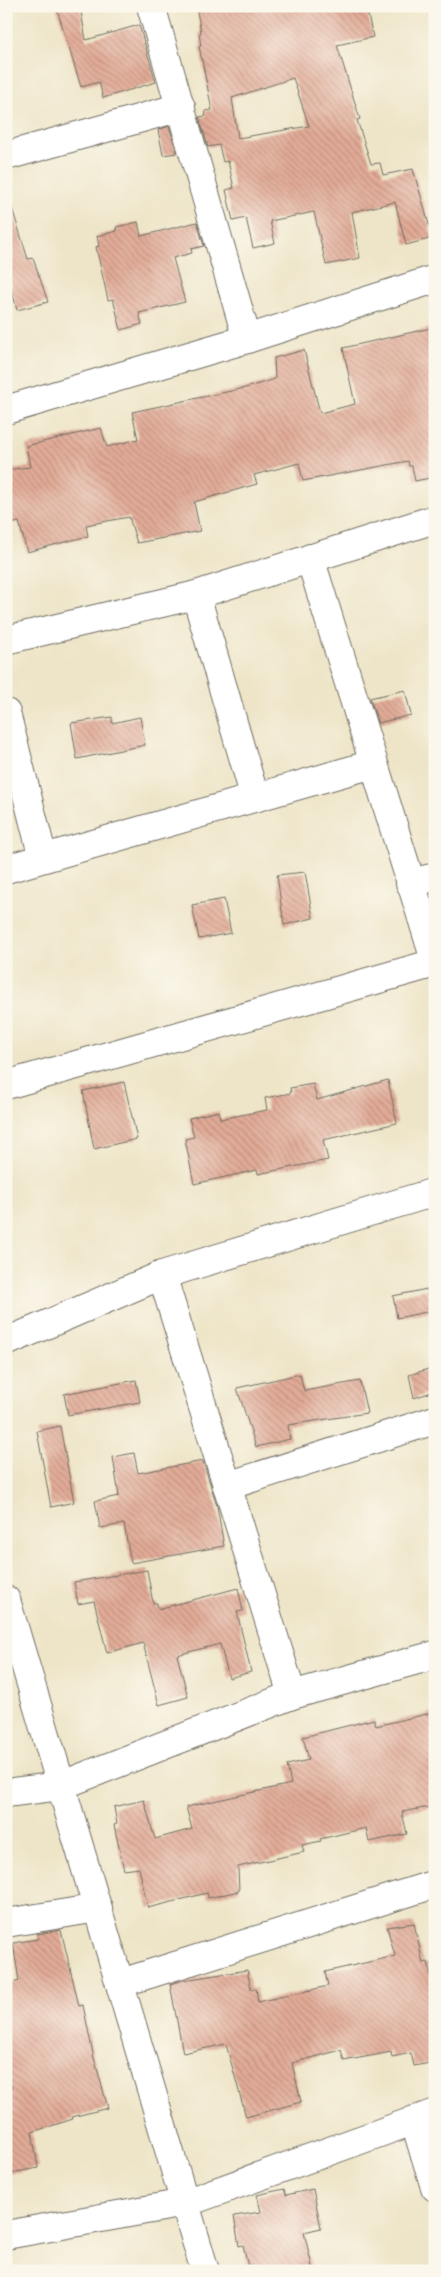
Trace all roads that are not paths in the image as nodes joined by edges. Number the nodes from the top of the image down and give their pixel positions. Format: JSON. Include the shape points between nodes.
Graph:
{"nodes":[{"id":1,"x":151,"y":6,"type":"edge"},
{"id":2,"x":181,"y":107,"type":"junction"},
{"id":3,"x":6,"y":156,"type":"edge"},
{"id":4,"x":435,"y":279,"type":"edge"},
{"id":5,"x":247,"y":338,"type":"junction"},
{"id":6,"x":6,"y":410,"type":"edge"},
{"id":7,"x":435,"y":519,"type":"edge"},
{"id":8,"x":310,"y":558,"type":"junction"},
{"id":9,"x":196,"y":595,"type":"junction"},
{"id":10,"x":6,"y":640,"type":"edge"},
{"id":11,"x":6,"y":713,"type":"edge"},
{"id":12,"x":373,"y":764,"type":"junction"},
{"id":13,"x":255,"y":798,"type":"junction"},
{"id":14,"x":43,"y":858,"type":"junction"},
{"id":15,"x":6,"y":869,"type":"edge"},
{"id":16,"x":422,"y":880,"type":"edge"},
{"id":17,"x":435,"y":962,"type":"edge"},
{"id":18,"x":6,"y":1085,"type":"edge"},
{"id":19,"x":435,"y":1192,"type":"edge"},
{"id":20,"x":162,"y":1275,"type":"junction"},
{"id":21,"x":6,"y":1342,"type":"edge"},
{"id":22,"x":435,"y":1420,"type":"edge"},
{"id":23,"x":227,"y":1486,"type":"junction"},
{"id":24,"x":6,"y":1600,"type":"edge"},
{"id":25,"x":435,"y":1655,"type":"edge"},
{"id":26,"x":292,"y":1695,"type":"junction"},
{"id":27,"x":60,"y":1786,"type":"junction"},
{"id":28,"x":6,"y":1793,"type":"edge"},
{"id":29,"x":435,"y":1884,"type":"edge"},
{"id":30,"x":98,"y":1908,"type":"junction"},
{"id":31,"x":6,"y":1923,"type":"edge"},
{"id":32,"x":121,"y":1983,"type":"junction"},
{"id":33,"x":424,"y":2117,"type":"edge"},
{"id":34,"x":435,"y":2187,"type":"edge"},
{"id":35,"x":186,"y":2203,"type":"junction"},
{"id":36,"x":6,"y":2235,"type":"edge"},
{"id":37,"x":205,"y":2271,"type":"edge"}],
"edges":[{"from":1,"to":2,"type":"street"},
{"from":2,"to":3,"type":"street"},
{"from":2,"to":5,"type":"street"},
{"from":4,"to":5,"type":"street"},
{"from":5,"to":6,"type":"street"},
{"from":7,"to":8,"type":"street"},
{"from":8,"to":9,"type":"street"},
{"from":8,"to":12,"type":"street"},
{"from":9,"to":10,"type":"street"},
{"from":9,"to":13,"type":"street"},
{"from":11,"to":14,"type":"street"},
{"from":12,"to":13,"type":"street"},
{"from":12,"to":16,"type":"street"},
{"from":13,"to":14,"type":"street"},
{"from":14,"to":15,"type":"street"},
{"from":16,"to":17,"type":"street"},
{"from":17,"to":18,"type":"street"},
{"from":19,"to":20,"type":"street"},
{"from":20,"to":21,"type":"street"},
{"from":20,"to":23,"type":"street"},
{"from":22,"to":23,"type":"street"},
{"from":23,"to":26,"type":"street"},
{"from":24,"to":27,"type":"street"},
{"from":25,"to":26,"type":"street"},
{"from":26,"to":27,"type":"street"},
{"from":27,"to":28,"type":"street"},
{"from":27,"to":30,"type":"street"},
{"from":29,"to":32,"type":"street"},
{"from":30,"to":31,"type":"street"},
{"from":30,"to":32,"type":"street"},
{"from":32,"to":35,"type":"street"},
{"from":33,"to":34,"type":"street"},
{"from":33,"to":35,"type":"street"},
{"from":35,"to":36,"type":"street"},
{"from":35,"to":37,"type":"street"}]}
